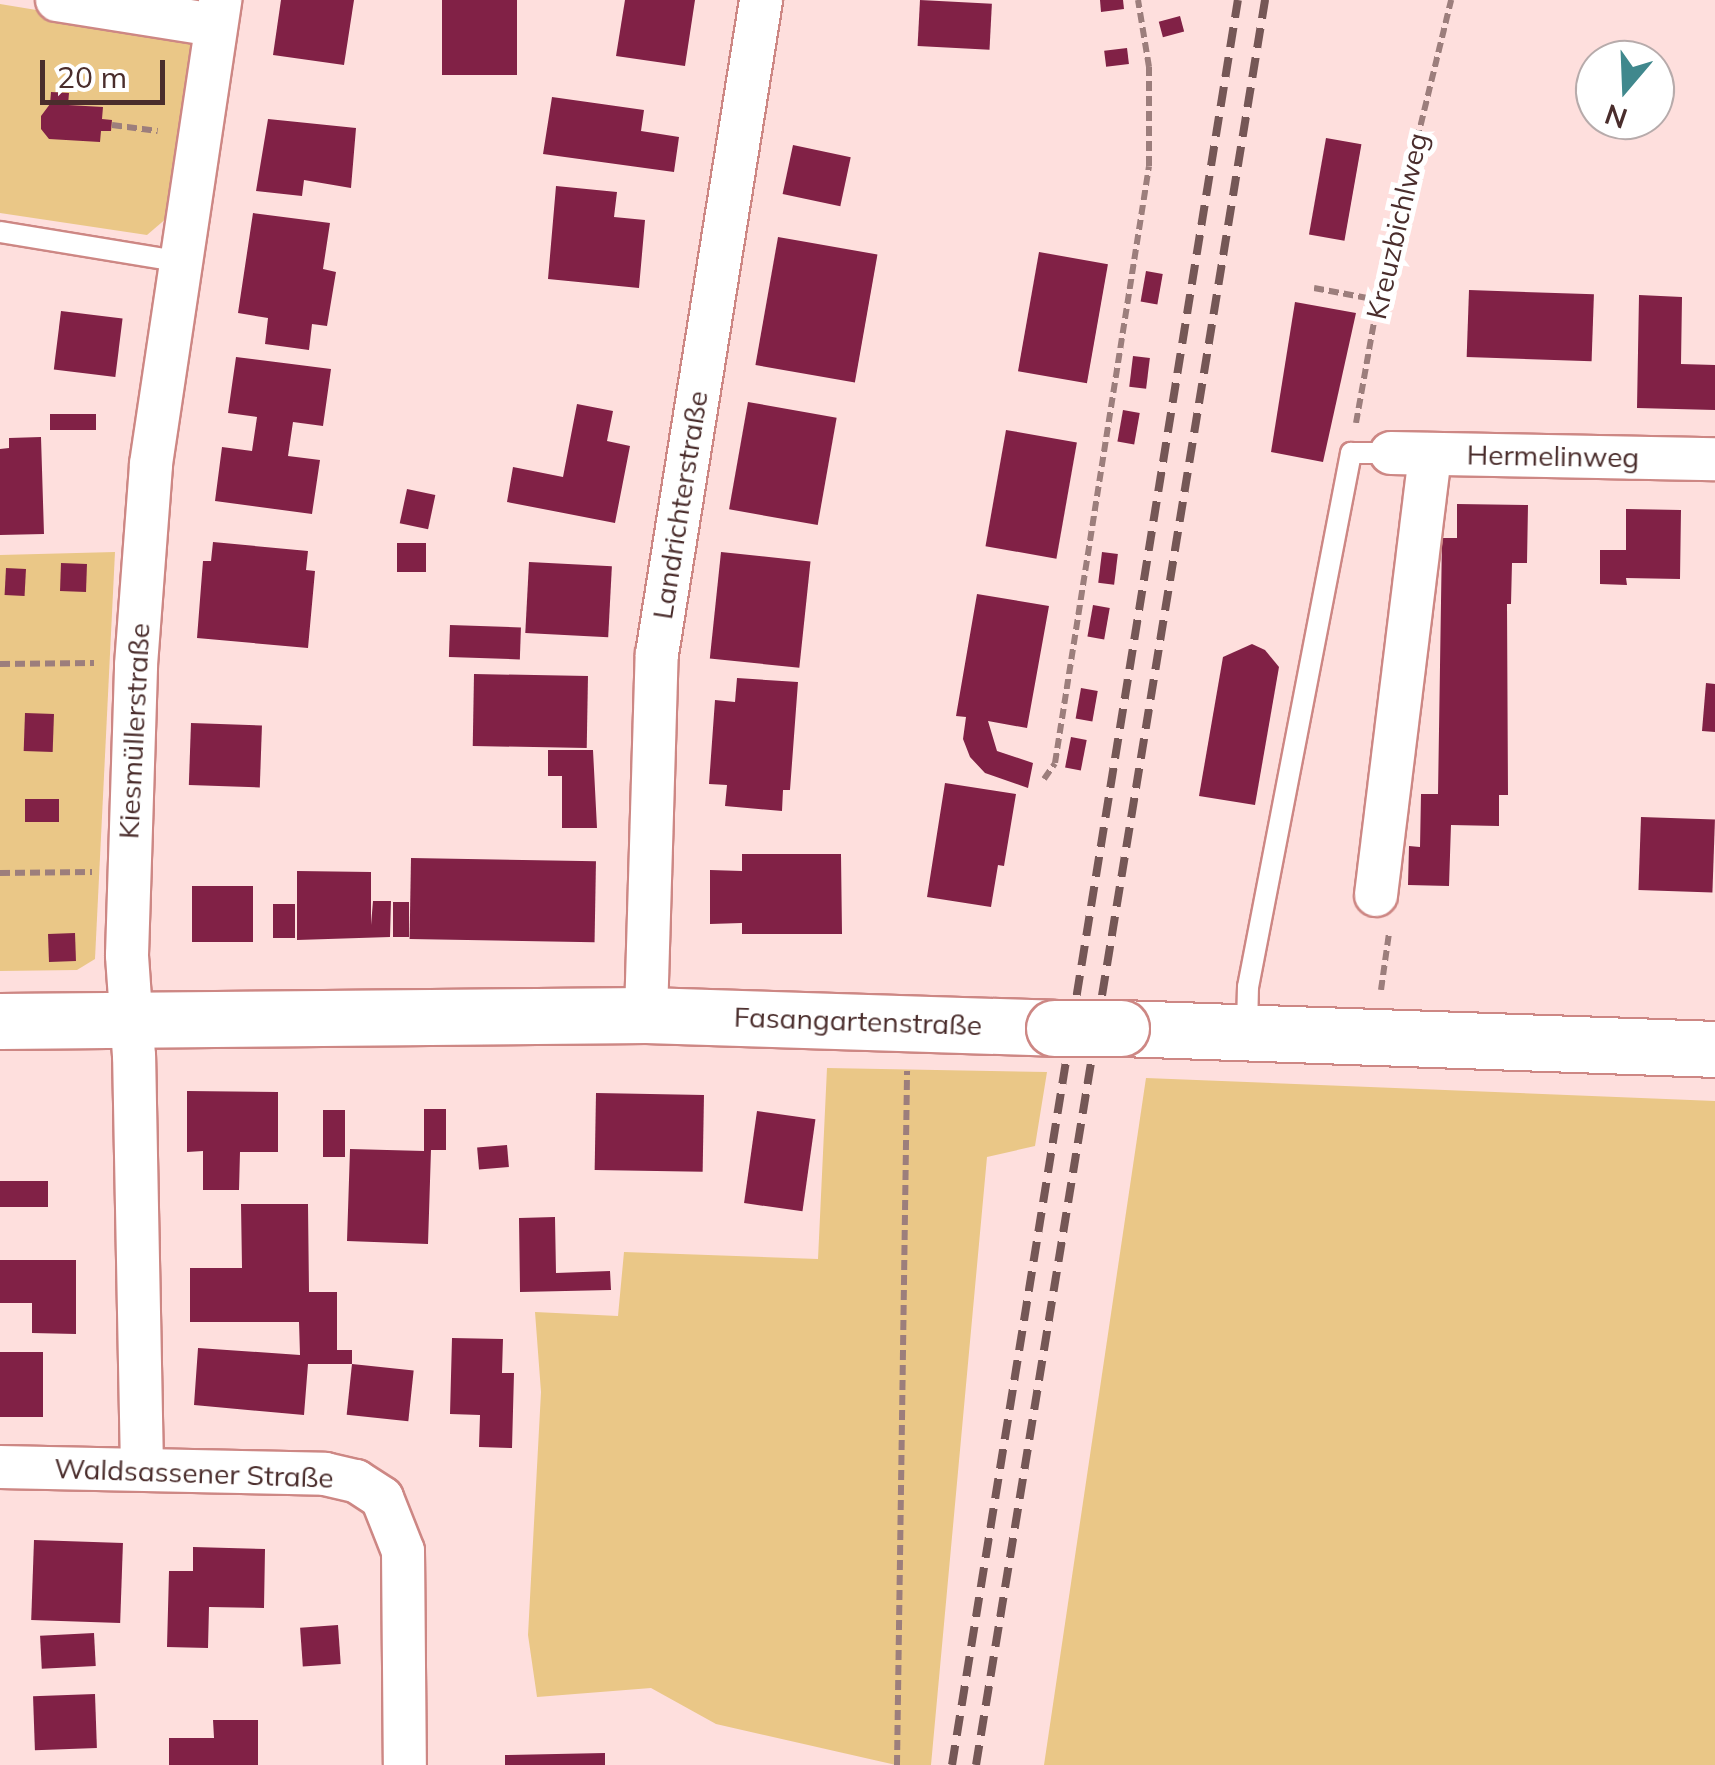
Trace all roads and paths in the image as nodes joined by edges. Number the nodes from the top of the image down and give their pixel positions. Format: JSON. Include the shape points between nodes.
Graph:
{"nodes":[{"id":1,"x":57,"y":0,"type":"edge"},
{"id":2,"x":761,"y":0,"type":"edge"},
{"id":3,"x":1138,"y":0,"type":"edge"},
{"id":4,"x":1451,"y":0,"type":"edge"},
{"id":5,"x":217,"y":12,"type":"edge"},
{"id":6,"x":0,"y":232,"type":"edge"},
{"id":7,"x":182,"y":262,"type":"junction"},
{"id":8,"x":1314,"y":288,"type":"dead end"},
{"id":9,"x":1378,"y":300,"type":"junction"},
{"id":10,"x":1391,"y":453,"type":"junction"},
{"id":11,"x":1715,"y":459,"type":"edge"},
{"id":12,"x":0,"y":664,"type":"edge"},
{"id":13,"x":136,"y":665,"type":"junction"},
{"id":14,"x":1044,"y":779,"type":"dead end"},
{"id":15,"x":0,"y":872,"type":"edge"},
{"id":16,"x":128,"y":872,"type":"junction"},
{"id":17,"x":1376,"y":895,"type":"joint"},
{"id":18,"x":1381,"y":991,"type":"dead end"},
{"id":19,"x":646,"y":1015,"type":"junction"},
{"id":20,"x":132,"y":1020,"type":"junction"},
{"id":21,"x":0,"y":1021,"type":"edge"},
{"id":22,"x":1246,"y":1032,"type":"junction"},
{"id":23,"x":1715,"y":1049,"type":"edge"},
{"id":24,"x":907,"y":1053,"type":"dead end"},
{"id":25,"x":0,"y":1467,"type":"edge"},
{"id":26,"x":142,"y":1468,"type":"junction"},
{"id":27,"x":405,"y":1765,"type":"edge"},
{"id":28,"x":897,"y":1765,"type":"edge"}],
"edges":[{"from":1,"to":5,"type":"street"},
{"from":2,"to":19,"type":"street","name":"Landrichterstraße","via":[[657,654]]},
{"from":3,"to":14,"type":"path","via":[[1149,67],[1149,166],[1054,763]]},
{"from":4,"to":9,"type":"path","name":"Kreuzbichlweg"},
{"from":5,"to":7,"type":"street","name":"Kiesmüllerstraße"},
{"from":6,"to":7,"type":"lane"},
{"from":7,"to":13,"type":"street","name":"Kiesmüllerstraße","via":[[151,464]]},
{"from":8,"to":9,"type":"path"},
{"from":9,"to":10,"type":"path","name":"Kreuzbichlweg"},
{"from":10,"to":11,"type":"street","name":"Hermelinweg"},
{"from":10,"to":17,"type":"street"},
{"from":10,"to":22,"type":"lane","via":[[1251,972]]},
{"from":12,"to":13,"type":"path"},
{"from":13,"to":16,"type":"street","name":"Kiesmüllerstraße"},
{"from":15,"to":16,"type":"path"},
{"from":16,"to":20,"type":"street","name":"Kiesmüllerstraße"},
{"from":17,"to":18,"type":"path","via":[[1390,930]]},
{"from":19,"to":20,"type":"street","name":"Fasangartenstraße"},
{"from":19,"to":22,"type":"street","name":"Fasangartenstraße","bridge":true},
{"from":20,"to":21,"type":"street","name":"Fasangartenstraße"},
{"from":20,"to":26,"type":"street","name":"Kiesmüllerstraße"},
{"from":22,"to":23,"type":"street","name":"Fasangartenstraße"},
{"from":24,"to":28,"type":"path"},
{"from":25,"to":26,"type":"street","name":"Waldsassener Straße"},
{"from":26,"to":27,"type":"street","name":"Waldsassener Straße","via":[[325,1474],[356,1481],[382,1498],[403,1551]]}]}
